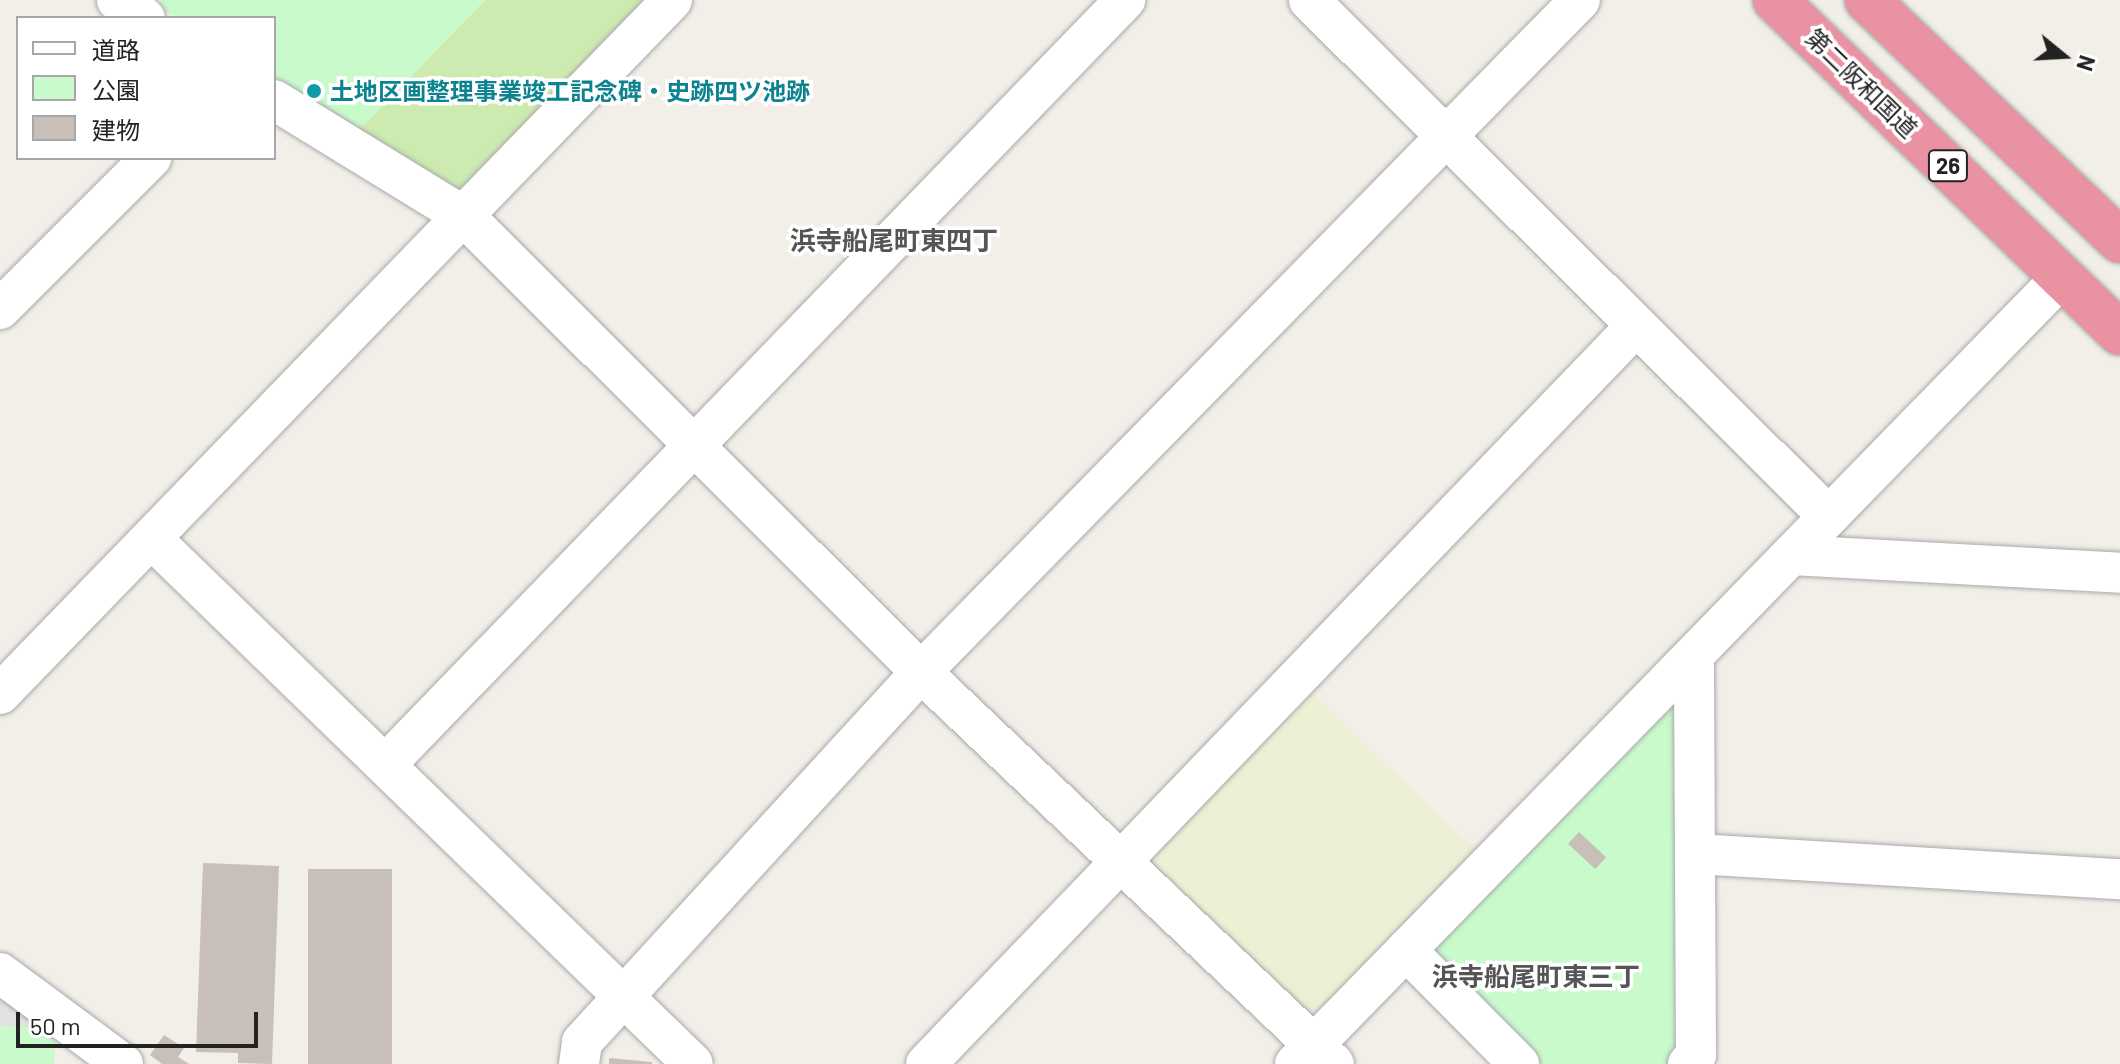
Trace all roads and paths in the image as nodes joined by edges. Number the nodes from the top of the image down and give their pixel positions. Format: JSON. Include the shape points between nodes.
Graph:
{"nodes":[{"id":1,"x":117,"y":0,"type":"edge"},
{"id":2,"x":672,"y":0,"type":"edge"},
{"id":3,"x":1125,"y":0,"type":"edge"},
{"id":4,"x":1309,"y":0,"type":"edge"},
{"id":5,"x":1580,"y":0,"type":"edge"},
{"id":6,"x":1775,"y":0,"type":"edge"},
{"id":7,"x":1867,"y":0,"type":"edge"},
{"id":8,"x":142,"y":16,"type":"edge"},
{"id":9,"x":276,"y":101,"type":"edge"},
{"id":10,"x":1447,"y":136,"type":"junction"},
{"id":11,"x":149,"y":160,"type":"edge"},
{"id":12,"x":465,"y":217,"type":"junction"},
{"id":13,"x":2120,"y":241,"type":"edge"},
{"id":14,"x":2062,"y":277,"type":"junction"},
{"id":15,"x":0,"y":309,"type":"edge"},
{"id":16,"x":1637,"y":325,"type":"junction"},
{"id":17,"x":2120,"y":333,"type":"edge"},
{"id":18,"x":694,"y":444,"type":"junction"},
{"id":19,"x":1829,"y":517,"type":"junction"},
{"id":20,"x":153,"y":540,"type":"junction"},
{"id":21,"x":1792,"y":555,"type":"junction"},
{"id":22,"x":2120,"y":573,"type":"edge"},
{"id":23,"x":1694,"y":656,"type":"junction"},
{"id":24,"x":921,"y":672,"type":"junction"},
{"id":25,"x":0,"y":694,"type":"edge"},
{"id":26,"x":387,"y":763,"type":"junction"},
{"id":27,"x":1695,"y":854,"type":"junction"},
{"id":28,"x":1122,"y":859,"type":"junction"},
{"id":29,"x":2120,"y":879,"type":"edge"},
{"id":30,"x":1406,"y":950,"type":"junction"},
{"id":31,"x":0,"y":973,"type":"edge"},
{"id":32,"x":622,"y":997,"type":"junction"},
{"id":33,"x":1314,"y":1058,"type":"edge"},
{"id":34,"x":123,"y":1064,"type":"edge"},
{"id":35,"x":579,"y":1064,"type":"edge"},
{"id":36,"x":693,"y":1064,"type":"edge"},
{"id":37,"x":926,"y":1064,"type":"edge"},
{"id":38,"x":1519,"y":1064,"type":"edge"},
{"id":39,"x":1688,"y":1064,"type":"edge"}],
"edges":[{"from":1,"to":8,"type":"street"},
{"from":2,"to":12,"type":"street"},
{"from":3,"to":18,"type":"street"},
{"from":4,"to":10,"type":"street"},
{"from":5,"to":10,"type":"street"},
{"from":6,"to":14,"type":"highway","name":"第二阪和国道","number":"26"},
{"from":7,"to":13,"type":"highway","number":"26"},
{"from":9,"to":12,"type":"street"},
{"from":10,"to":16,"type":"street"},
{"from":10,"to":24,"type":"street"},
{"from":11,"to":15,"type":"street"},
{"from":12,"to":18,"type":"street"},
{"from":12,"to":20,"type":"street"},
{"from":14,"to":17,"type":"highway","name":"第二阪和国道","number":"26"},
{"from":14,"to":19,"type":"street"},
{"from":16,"to":19,"type":"street"},
{"from":16,"to":28,"type":"street"},
{"from":18,"to":24,"type":"street"},
{"from":18,"to":26,"type":"street"},
{"from":19,"to":21,"type":"street"},
{"from":20,"to":25,"type":"street"},
{"from":20,"to":26,"type":"street"},
{"from":21,"to":22,"type":"street"},
{"from":21,"to":23,"type":"street"},
{"from":23,"to":27,"type":"street"},
{"from":23,"to":30,"type":"street"},
{"from":24,"to":28,"type":"street"},
{"from":24,"to":32,"type":"street"},
{"from":26,"to":32,"type":"street"},
{"from":27,"to":29,"type":"street"},
{"from":27,"to":39,"type":"street","via":[[1696,1055]]},
{"from":28,"to":33,"type":"street"},
{"from":28,"to":37,"type":"street"},
{"from":30,"to":33,"type":"street"},
{"from":30,"to":38,"type":"street"},
{"from":31,"to":34,"type":"street"},
{"from":32,"to":35,"type":"street","via":[[582,1042]]},
{"from":32,"to":36,"type":"street"}]}
